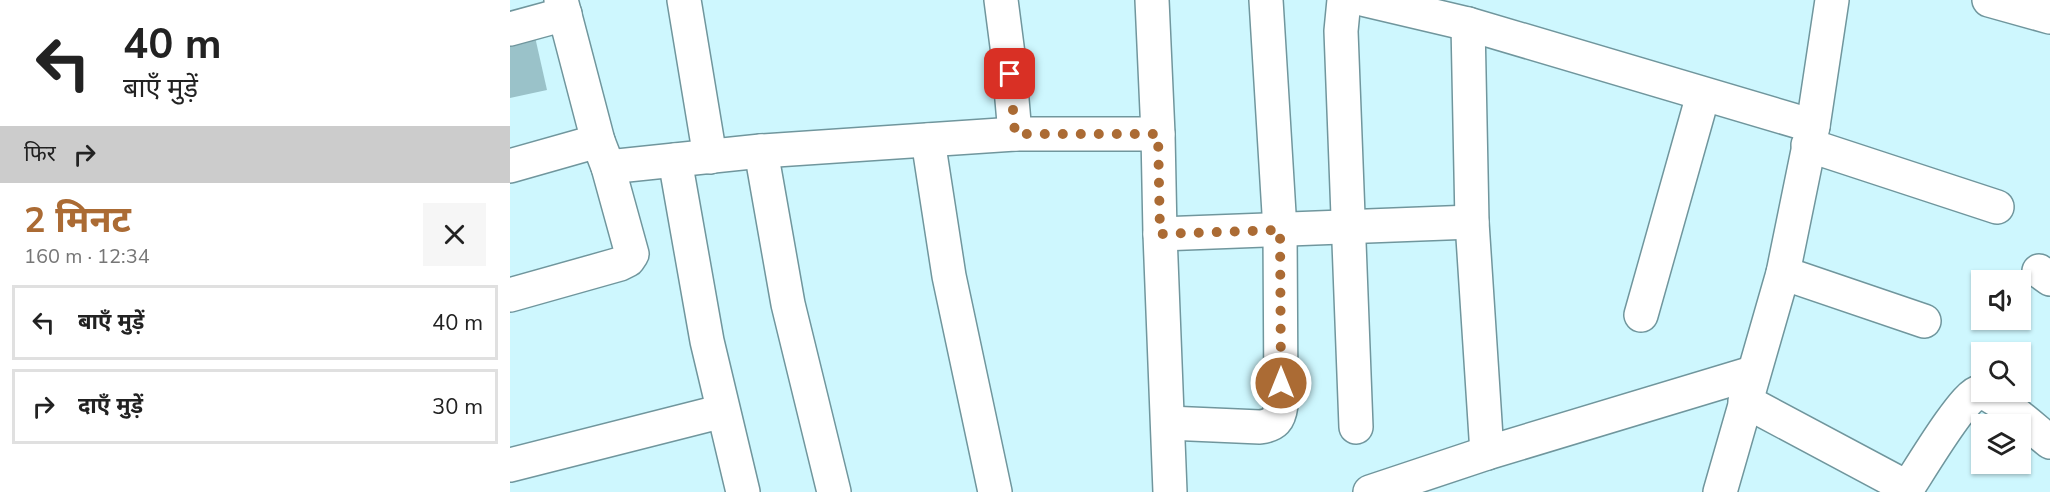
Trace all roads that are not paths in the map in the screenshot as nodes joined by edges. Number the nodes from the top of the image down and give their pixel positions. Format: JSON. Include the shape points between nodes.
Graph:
{"nodes":[{"id":1,"x":684,"y":0,"type":"edge"},
{"id":2,"x":1000,"y":0,"type":"edge"},
{"id":3,"x":1152,"y":0,"type":"edge"},
{"id":4,"x":1266,"y":0,"type":"edge"},
{"id":5,"x":1344,"y":0,"type":"edge"},
{"id":6,"x":1366,"y":0,"type":"edge"},
{"id":7,"x":1832,"y":0,"type":"edge"},
{"id":8,"x":1989,"y":0,"type":"edge"},
{"id":9,"x":563,"y":7,"type":"edge"},
{"id":10,"x":2050,"y":17,"type":"edge"},
{"id":11,"x":1468,"y":24,"type":"junction"},
{"id":12,"x":510,"y":29,"type":"edge"},
{"id":13,"x":1703,"y":95,"type":"junction"},
{"id":14,"x":1015,"y":134,"type":"junction"},
{"id":15,"x":1158,"y":134,"type":"junction"},
{"id":16,"x":1810,"y":135,"type":"junction"},
{"id":17,"x":927,"y":140,"type":"junction"},
{"id":18,"x":761,"y":151,"type":"junction"},
{"id":19,"x":603,"y":154,"type":"junction"},
{"id":20,"x":710,"y":157,"type":"junction"},
{"id":21,"x":675,"y":160,"type":"junction"},
{"id":22,"x":510,"y":166,"type":"edge"},
{"id":23,"x":1997,"y":207,"type":"dead end"},
{"id":24,"x":1472,"y":222,"type":"junction"},
{"id":25,"x":1348,"y":228,"type":"junction"},
{"id":26,"x":1280,"y":230,"type":"junction"},
{"id":27,"x":1160,"y":234,"type":"junction"},
{"id":28,"x":1783,"y":273,"type":"junction"},
{"id":29,"x":510,"y":295,"type":"edge"},
{"id":30,"x":1641,"y":315,"type":"dead end"},
{"id":31,"x":1924,"y":321,"type":"dead end"},
{"id":32,"x":1749,"y":387,"type":"junction"},
{"id":33,"x":723,"y":411,"type":"junction"},
{"id":34,"x":1168,"y":423,"type":"junction"},
{"id":35,"x":1356,"y":427,"type":"dead end"},
{"id":36,"x":2050,"y":442,"type":"edge"},
{"id":37,"x":1487,"y":453,"type":"junction"},
{"id":38,"x":510,"y":465,"type":"edge"},
{"id":39,"x":1906,"y":490,"type":"edge"},
{"id":40,"x":743,"y":492,"type":"edge"},
{"id":41,"x":834,"y":492,"type":"edge"},
{"id":42,"x":995,"y":492,"type":"edge"},
{"id":43,"x":1170,"y":492,"type":"edge"},
{"id":44,"x":1371,"y":492,"type":"edge"},
{"id":45,"x":1720,"y":492,"type":"edge"}],
"edges":[{"from":1,"to":20,"type":"main road"},
{"from":2,"to":14,"type":"main road"},
{"from":3,"to":15,"type":"main road"},
{"from":4,"to":26,"type":"main road"},
{"from":5,"to":25,"type":"main road","via":[[1341,31]]},
{"from":6,"to":11,"type":"main road"},
{"from":7,"to":16,"type":"main road"},
{"from":8,"to":10,"type":"main road"},
{"from":9,"to":12,"type":"main road"},
{"from":9,"to":19,"type":"main road"},
{"from":11,"to":13,"type":"main road"},
{"from":11,"to":24,"type":"main road"},
{"from":13,"to":16,"type":"main road"},
{"from":13,"to":30,"type":"main road"},
{"from":14,"to":15,"type":"main road"},
{"from":14,"to":17,"type":"main road"},
{"from":15,"to":27,"type":"main road"},
{"from":16,"to":23,"type":"main road"},
{"from":16,"to":28,"type":"main road"},
{"from":17,"to":18,"type":"main road"},
{"from":17,"to":42,"type":"main road","via":[[949,276]]},
{"from":18,"to":20,"type":"main road"},
{"from":18,"to":41,"type":"main road","via":[[792,323]]},
{"from":19,"to":21,"type":"main road"},
{"from":19,"to":22,"type":"main road"},
{"from":19,"to":29,"type":"main road","via":[[632,254],[628,260]]},
{"from":20,"to":21,"type":"main road"},
{"from":21,"to":33,"type":"main road","via":[[706,341]]},
{"from":24,"to":25,"type":"main road"},
{"from":24,"to":37,"type":"main road"},
{"from":25,"to":26,"type":"main road"},
{"from":25,"to":35,"type":"main road"},
{"from":26,"to":27,"type":"main road"},
{"from":26,"to":34,"type":"main road","via":[[1279,418],[1260,427]]},
{"from":27,"to":34,"type":"main road"},
{"from":28,"to":31,"type":"main road"},
{"from":28,"to":32,"type":"main road"},
{"from":32,"to":37,"type":"main road"},
{"from":32,"to":39,"type":"main road"},
{"from":32,"to":45,"type":"main road"},
{"from":33,"to":38,"type":"main road"},
{"from":33,"to":40,"type":"main road"},
{"from":34,"to":43,"type":"main road"},
{"from":36,"to":39,"type":"main road","via":[[1992,396],[1979,392],[1960,408]]},
{"from":37,"to":44,"type":"main road"}]}
